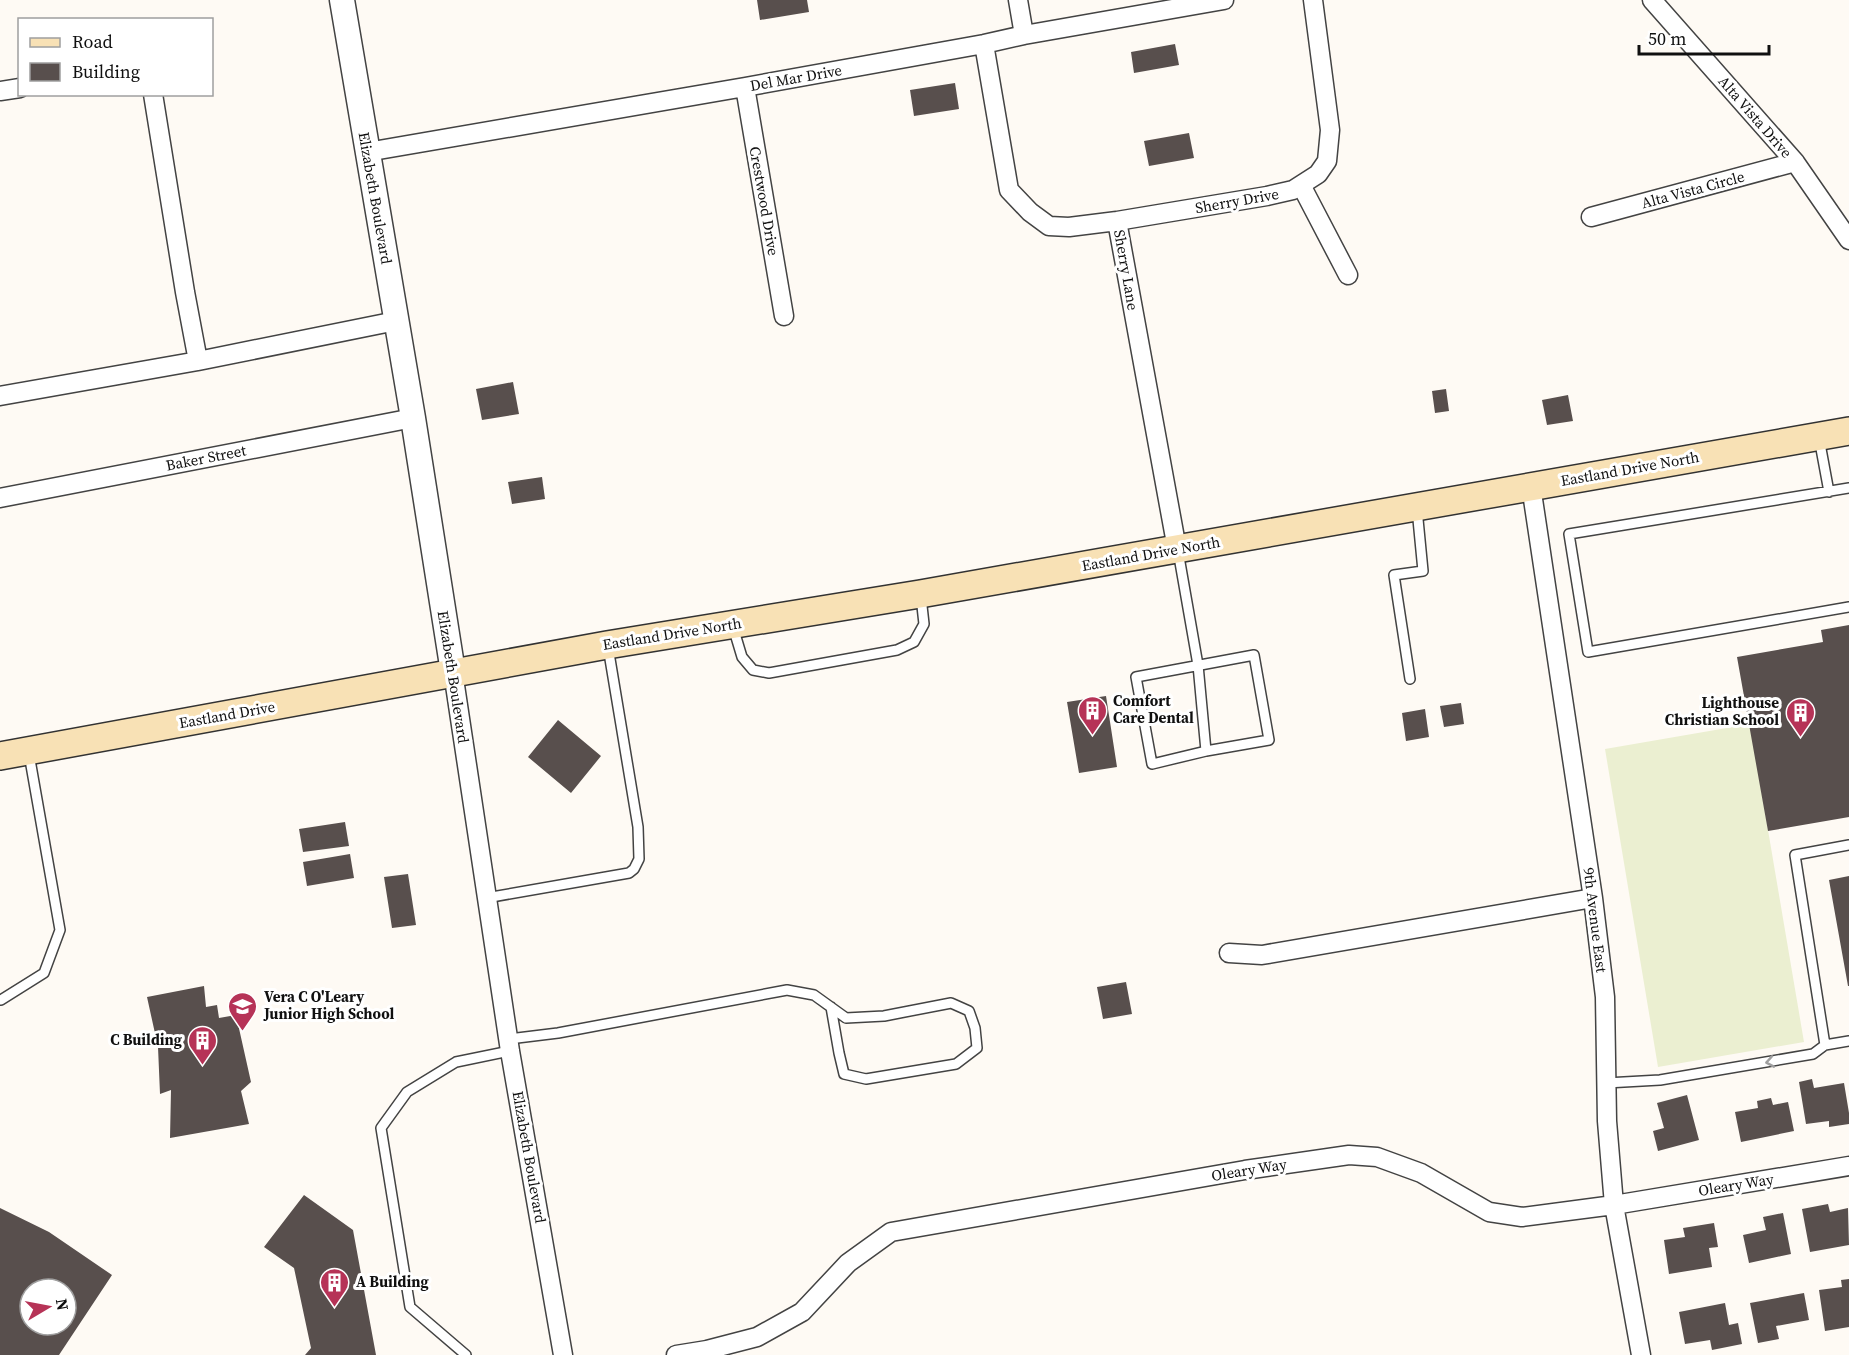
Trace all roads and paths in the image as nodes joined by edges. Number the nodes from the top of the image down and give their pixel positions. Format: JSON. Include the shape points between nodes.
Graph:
{"nodes":[{"id":1,"x":342,"y":0,"type":"edge"},
{"id":2,"x":1018,"y":0,"type":"edge"},
{"id":3,"x":1224,"y":0,"type":"edge"},
{"id":4,"x":1313,"y":0,"type":"edge"},
{"id":5,"x":1652,"y":0,"type":"edge"},
{"id":6,"x":1024,"y":35,"type":"junction"},
{"id":7,"x":984,"y":44,"type":"junction"},
{"id":8,"x":745,"y":87,"type":"junction"},
{"id":9,"x":18,"y":88,"type":"edge"},
{"id":10,"x":0,"y":91,"type":"edge"},
{"id":11,"x":153,"y":96,"type":"edge"},
{"id":12,"x":367,"y":152,"type":"junction"},
{"id":13,"x":1795,"y":162,"type":"junction"},
{"id":14,"x":1301,"y":185,"type":"junction"},
{"id":15,"x":1591,"y":217,"type":"dead end"},
{"id":16,"x":1117,"y":221,"type":"junction"},
{"id":17,"x":1849,"y":240,"type":"edge"},
{"id":18,"x":1348,"y":275,"type":"dead end"},
{"id":19,"x":784,"y":316,"type":"dead end"},
{"id":20,"x":396,"y":321,"type":"junction"},
{"id":21,"x":198,"y":361,"type":"junction"},
{"id":22,"x":0,"y":396,"type":"edge"},
{"id":23,"x":413,"y":418,"type":"junction"},
{"id":24,"x":1849,"y":431,"type":"edge"},
{"id":25,"x":1819,"y":436,"type":"junction"},
{"id":26,"x":1532,"y":486,"type":"junction"},
{"id":27,"x":1849,"y":488,"type":"edge"},
{"id":28,"x":1829,"y":492,"type":"junction"},
{"id":29,"x":0,"y":498,"type":"edge"},
{"id":30,"x":1416,"y":506,"type":"junction"},
{"id":31,"x":1177,"y":549,"type":"junction"},
{"id":32,"x":920,"y":594,"type":"junction"},
{"id":33,"x":1849,"y":607,"type":"edge"},
{"id":34,"x":733,"y":625,"type":"junction"},
{"id":35,"x":607,"y":645,"type":"junction"},
{"id":36,"x":1198,"y":665,"type":"junction"},
{"id":37,"x":453,"y":672,"type":"junction"},
{"id":38,"x":1410,"y":679,"type":"dead end"},
{"id":39,"x":1206,"y":751,"type":"junction"},
{"id":40,"x":28,"y":752,"type":"junction"},
{"id":41,"x":0,"y":756,"type":"edge"},
{"id":42,"x":1849,"y":845,"type":"edge"},
{"id":43,"x":486,"y":898,"type":"junction"},
{"id":44,"x":1593,"y":898,"type":"junction"},
{"id":45,"x":1229,"y":953,"type":"dead end"},
{"id":46,"x":1,"y":1000,"type":"edge"},
{"id":47,"x":831,"y":1007,"type":"junction"},
{"id":48,"x":1849,"y":1041,"type":"edge"},
{"id":49,"x":510,"y":1045,"type":"junction"},
{"id":50,"x":1825,"y":1046,"type":"junction"},
{"id":51,"x":1606,"y":1083,"type":"junction"},
{"id":52,"x":1849,"y":1166,"type":"edge"},
{"id":53,"x":1614,"y":1205,"type":"junction"},
{"id":54,"x":465,"y":1355,"type":"edge"},
{"id":55,"x":563,"y":1355,"type":"edge"},
{"id":56,"x":676,"y":1355,"type":"edge"},
{"id":57,"x":1641,"y":1355,"type":"edge"}],
"edges":[{"from":1,"to":12,"type":"street","name":"Elizabeth Boulevard"},
{"from":2,"to":6,"type":"street"},
{"from":3,"to":6,"type":"street","name":"Del Mar Drive"},
{"from":4,"to":14,"type":"street","name":"Sherry Drive","via":[[1330,130],[1327,161],[1318,174]]},
{"from":5,"to":13,"type":"street","name":"Alta Vista Drive"},
{"from":6,"to":7,"type":"street","name":"Del Mar Drive"},
{"from":7,"to":8,"type":"street","name":"Del Mar Drive"},
{"from":7,"to":16,"type":"street","name":"Sherry Lane","via":[[1009,190],[1049,226]]},
{"from":8,"to":12,"type":"street","name":"Del Mar Drive"},
{"from":8,"to":19,"type":"street","name":"Crestwood Drive"},
{"from":9,"to":10,"type":"street"},
{"from":11,"to":21,"type":"street"},
{"from":12,"to":20,"type":"street","name":"Elizabeth Boulevard"},
{"from":13,"to":15,"type":"street","name":"Alta Vista Circle"},
{"from":13,"to":17,"type":"street","name":"Alta Vista Drive"},
{"from":14,"to":16,"type":"street","name":"Sherry Drive","via":[[1267,196]]},
{"from":14,"to":18,"type":"street"},
{"from":16,"to":31,"type":"street","name":"Sherry Lane"},
{"from":20,"to":21,"type":"street"},
{"from":20,"to":23,"type":"street","name":"Elizabeth Boulevard"},
{"from":21,"to":22,"type":"street"},
{"from":23,"to":29,"type":"street","name":"Baker Street"},
{"from":23,"to":37,"type":"street","name":"Elizabeth Boulevard"},
{"from":24,"to":25,"type":"main road","name":"Eastland Drive North"},
{"from":25,"to":26,"type":"main road","name":"Eastland Drive North"},
{"from":25,"to":28,"type":"lane"},
{"from":26,"to":30,"type":"main road","name":"Eastland Drive North"},
{"from":26,"to":44,"type":"street","name":"9th Avenue East"},
{"from":27,"to":28,"type":"lane"},
{"from":28,"to":33,"type":"lane","via":[[1569,534],[1588,652]]},
{"from":30,"to":31,"type":"main road","name":"Eastland Drive North"},
{"from":30,"to":38,"type":"lane","via":[[1423,571],[1394,575]]},
{"from":31,"to":32,"type":"main road","name":"Eastland Drive North"},
{"from":31,"to":36,"type":"lane"},
{"from":32,"to":34,"type":"main road","name":"Eastland Drive North"},
{"from":32,"to":34,"type":"lane","via":[[924,624],[914,642],[897,650],[769,673],[753,670],[742,657]]},
{"from":34,"to":35,"type":"main road","name":"Eastland Drive North"},
{"from":35,"to":37,"type":"main road","name":"Eastland Drive North"},
{"from":35,"to":43,"type":"lane","via":[[638,827],[639,858],[634,869]]},
{"from":36,"to":39,"type":"lane"},
{"from":36,"to":39,"type":"lane","via":[[1254,655],[1269,740]]},
{"from":36,"to":39,"type":"lane","via":[[1136,677],[1152,764]]},
{"from":37,"to":40,"type":"main road","name":"Eastland Drive"},
{"from":37,"to":43,"type":"street","name":"Elizabeth Boulevard"},
{"from":40,"to":41,"type":"main road","name":"Eastland Drive"},
{"from":40,"to":46,"type":"lane","via":[[60,930],[44,973]]},
{"from":42,"to":50,"type":"lane","via":[[1795,855]]},
{"from":43,"to":49,"type":"street","name":"Elizabeth Boulevard"},
{"from":44,"to":45,"type":"street","via":[[1262,955]]},
{"from":44,"to":51,"type":"street","name":"9th Avenue East","via":[[1605,997]]},
{"from":47,"to":47,"type":"lane","via":[[846,1018],[884,1016],[951,1003],[969,1011],[976,1048],[956,1064],[866,1079],[844,1074]]},
{"from":47,"to":49,"type":"lane","via":[[814,995],[787,990]]},
{"from":48,"to":50,"type":"lane"},
{"from":49,"to":54,"type":"lane","via":[[456,1062],[407,1092],[381,1128],[410,1307]]},
{"from":49,"to":55,"type":"street","name":"Elizabeth Boulevard"},
{"from":50,"to":51,"type":"lane","one_way":true,"via":[[1812,1054],[1660,1080]]},
{"from":51,"to":53,"type":"street","name":"9th Avenue East"},
{"from":52,"to":53,"type":"street","name":"Oleary Way"},
{"from":53,"to":56,"type":"street","name":"Oleary Way","via":[[1522,1217],[1489,1212],[1421,1173],[1377,1157],[1349,1155],[1245,1170],[891,1232],[848,1263],[802,1312],[757,1337]]},
{"from":53,"to":57,"type":"street","name":"9th Avenue East"}]}
